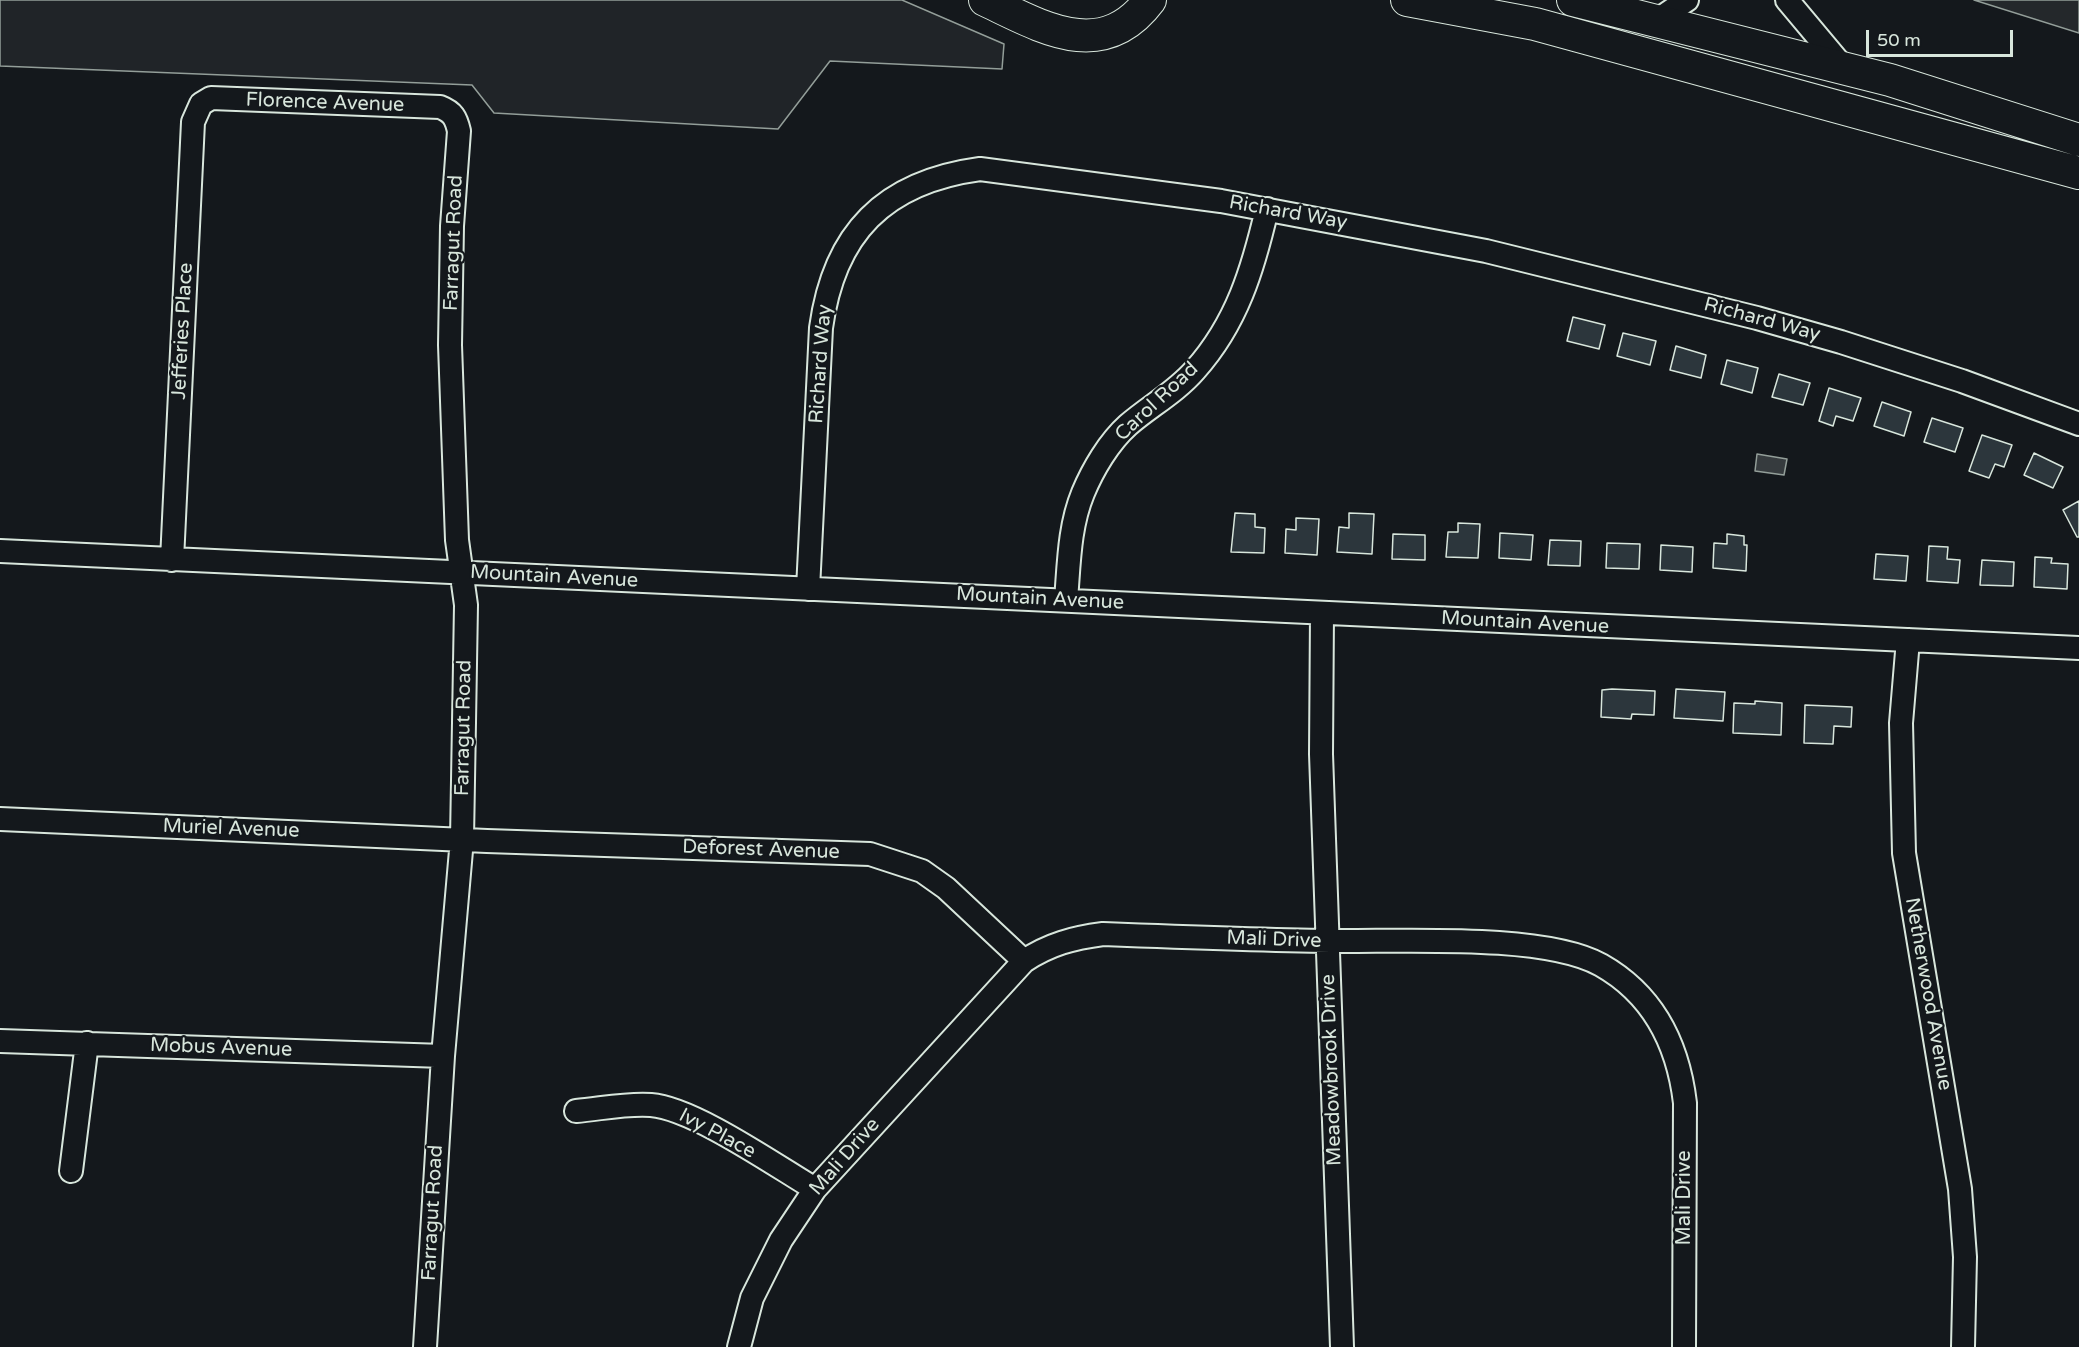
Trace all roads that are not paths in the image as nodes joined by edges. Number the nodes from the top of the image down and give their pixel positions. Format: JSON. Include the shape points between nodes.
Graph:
{"nodes":[{"id":1,"x":985,"y":0,"type":"edge"},
{"id":2,"x":1150,"y":0,"type":"edge"},
{"id":3,"x":1407,"y":0,"type":"edge"},
{"id":4,"x":1574,"y":0,"type":"edge"},
{"id":5,"x":1687,"y":0,"type":"edge"},
{"id":6,"x":1787,"y":0,"type":"edge"},
{"id":7,"x":1656,"y":21,"type":"junction"},
{"id":8,"x":1844,"y":68,"type":"junction"},
{"id":9,"x":201,"y":104,"type":"joint"},
{"id":10,"x":450,"y":111,"type":"joint"},
{"id":11,"x":2079,"y":140,"type":"edge"},
{"id":12,"x":2079,"y":173,"type":"edge"},
{"id":13,"x":1267,"y":209,"type":"junction"},
{"id":14,"x":2079,"y":424,"type":"edge"},
{"id":15,"x":0,"y":551,"type":"edge"},
{"id":16,"x":172,"y":560,"type":"junction"},
{"id":17,"x":461,"y":573,"type":"junction"},
{"id":18,"x":808,"y":589,"type":"junction"},
{"id":19,"x":1066,"y":600,"type":"junction"},
{"id":20,"x":1322,"y":613,"type":"junction"},
{"id":21,"x":1908,"y":640,"type":"junction"},
{"id":22,"x":2079,"y":648,"type":"edge"},
{"id":23,"x":0,"y":819,"type":"edge"},
{"id":24,"x":462,"y":839,"type":"junction"},
{"id":25,"x":1328,"y":941,"type":"junction"},
{"id":26,"x":1024,"y":961,"type":"junction"},
{"id":27,"x":0,"y":1041,"type":"edge"},
{"id":28,"x":87,"y":1043,"type":"junction"},
{"id":29,"x":443,"y":1056,"type":"junction"},
{"id":30,"x":576,"y":1111,"type":"dead end"},
{"id":31,"x":71,"y":1171,"type":"dead end"},
{"id":32,"x":815,"y":1190,"type":"junction"},
{"id":33,"x":425,"y":1347,"type":"edge"},
{"id":34,"x":739,"y":1347,"type":"edge"},
{"id":35,"x":1341,"y":1347,"type":"edge"},
{"id":36,"x":1684,"y":1347,"type":"edge"},
{"id":37,"x":1963,"y":1347,"type":"edge"}],
"edges":[{"from":1,"to":2,"type":"highway","via":[[1053,32],[1084,37],[1129,22]]},
{"from":3,"to":12,"type":"highway","via":[[1535,24]]},
{"from":4,"to":7,"type":"highway"},
{"from":5,"to":7,"type":"street"},
{"from":6,"to":8,"type":"street"},
{"from":7,"to":8,"type":"highway"},
{"from":8,"to":11,"type":"highway"},
{"from":9,"to":10,"type":"street","name":"Florence Avenue","via":[[211,98],[440,107]]},
{"from":9,"to":16,"type":"street","name":"Jefferies Place","via":[[193,122]]},
{"from":10,"to":17,"type":"street","name":"Farragut Road","via":[[459,132],[450,345]]},
{"from":13,"to":14,"type":"street","name":"Richard Way","via":[[1486,250],[1758,318],[1962,381]]},
{"from":13,"to":18,"type":"street","name":"Richard Way","via":[[980,169],[926,180],[875,212],[852,236],[825,294]]},
{"from":13,"to":19,"type":"street","name":"Carol Road","via":[[1245,291],[1219,339],[1195,370],[1128,425],[1096,466],[1073,522]]},
{"from":15,"to":16,"type":"street","name":"Mountain Avenue"},
{"from":16,"to":17,"type":"street","name":"Mountain Avenue"},
{"from":17,"to":18,"type":"street","name":"Mountain Avenue"},
{"from":17,"to":24,"type":"street","name":"Farragut Road","via":[[466,605]]},
{"from":18,"to":19,"type":"street","name":"Mountain Avenue"},
{"from":19,"to":20,"type":"street","name":"Mountain Avenue"},
{"from":20,"to":21,"type":"street","name":"Mountain Avenue"},
{"from":20,"to":25,"type":"street","name":"Meadowbrook Drive","via":[[1321,754]]},
{"from":21,"to":22,"type":"street","name":"Mountain Avenue"},
{"from":21,"to":37,"type":"street","name":"Netherwood Avenue","via":[[1901,723],[1904,853],[1960,1189],[1965,1257]]},
{"from":23,"to":24,"type":"street","name":"Muriel Avenue"},
{"from":24,"to":26,"type":"street","name":"Deforest Avenue","via":[[870,854],[922,871],[946,888]]},
{"from":24,"to":29,"type":"street","name":"Farragut Road"},
{"from":25,"to":26,"type":"street","name":"Mali Drive","via":[[1103,934],[1046,946]]},
{"from":25,"to":35,"type":"street","name":"Meadowbrook Drive"},
{"from":25,"to":36,"type":"street","name":"Mali Drive","via":[[1503,944],[1541,949],[1599,964],[1639,995],[1671,1041],[1682,1072]]},
{"from":26,"to":32,"type":"street","name":"Mali Drive"},
{"from":27,"to":28,"type":"street","name":"Mobus Avenue"},
{"from":28,"to":29,"type":"street","name":"Mobus Avenue"},
{"from":28,"to":31,"type":"street"},
{"from":29,"to":33,"type":"street","name":"Farragut Road"},
{"from":30,"to":32,"type":"street","name":"Ivy Place","via":[[650,1105],[672,1110],[695,1119]]},
{"from":32,"to":34,"type":"street","name":"Mali Drive","via":[[781,1240],[752,1298]]}]}
